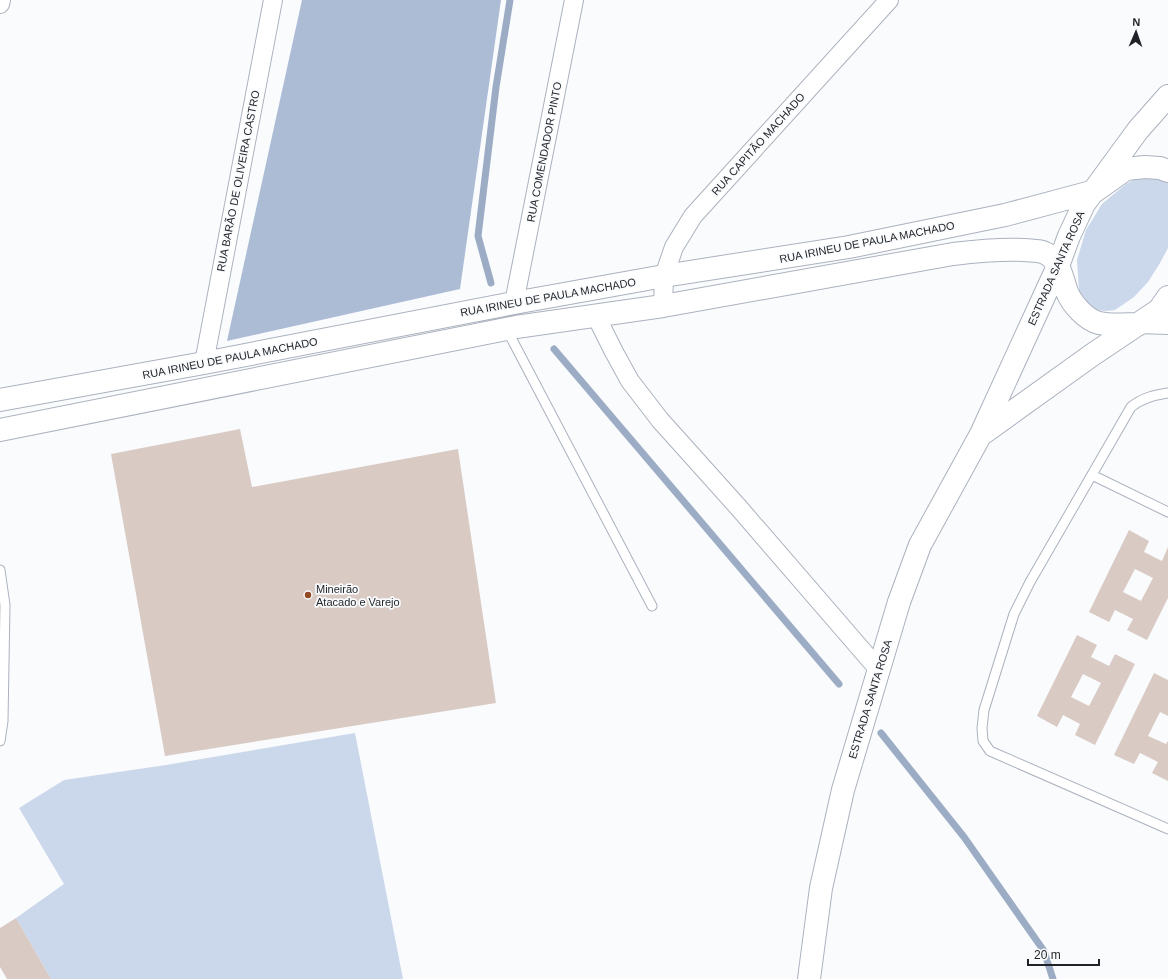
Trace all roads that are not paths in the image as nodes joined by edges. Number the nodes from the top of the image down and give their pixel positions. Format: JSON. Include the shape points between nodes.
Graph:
{"nodes":[{"id":1,"x":1,"y":0,"type":"edge"},
{"id":2,"x":273,"y":0,"type":"edge"},
{"id":3,"x":574,"y":0,"type":"edge"},
{"id":4,"x":889,"y":0,"type":"edge"},
{"id":5,"x":0,"y":4,"type":"edge"},
{"id":6,"x":1168,"y":96,"type":"edge"},
{"id":7,"x":1168,"y":171,"type":"edge"},
{"id":8,"x":1095,"y":191,"type":"junction"},
{"id":9,"x":1058,"y":266,"type":"junction"},
{"id":10,"x":664,"y":276,"type":"junction"},
{"id":11,"x":1168,"y":297,"type":"edge"},
{"id":12,"x":514,"y":303,"type":"junction"},
{"id":13,"x":663,"y":306,"type":"junction"},
{"id":14,"x":596,"y":316,"type":"junction"},
{"id":15,"x":1139,"y":324,"type":"junction"},
{"id":16,"x":1168,"y":325,"type":"edge"},
{"id":17,"x":507,"y":330,"type":"junction"},
{"id":18,"x":204,"y":363,"type":"junction"},
{"id":19,"x":1168,"y":393,"type":"edge"},
{"id":20,"x":0,"y":400,"type":"edge"},
{"id":21,"x":0,"y":430,"type":"edge"},
{"id":22,"x":981,"y":434,"type":"junction"},
{"id":23,"x":1092,"y":475,"type":"junction"},
{"id":24,"x":1168,"y":512,"type":"edge"},
{"id":25,"x":0,"y":570,"type":"edge"},
{"id":26,"x":652,"y":606,"type":"dead end"},
{"id":27,"x":879,"y":670,"type":"junction"},
{"id":28,"x":0,"y":741,"type":"edge"},
{"id":29,"x":1168,"y":829,"type":"edge"},
{"id":30,"x":809,"y":979,"type":"edge"}],
"edges":[{"from":1,"to":5,"type":"street"},
{"from":2,"to":18,"type":"street","name":"RUA BARÃO DE OLIVEIRA CASTRO"},
{"from":3,"to":12,"type":"street","name":"RUA COMENDADOR PINTO"},
{"from":4,"to":10,"type":"street","name":"RUA CAPITÃO MACHADO","via":[[694,216],[674,247]]},
{"from":6,"to":8,"type":"street","name":"ESTRADA SANTA ROSA","via":[[1138,130]]},
{"from":7,"to":8,"type":"street","via":[[1145,167],[1126,169]]},
{"from":8,"to":9,"type":"street","name":"ESTRADA SANTA ROSA","via":[[1084,204]]},
{"from":8,"to":10,"type":"street","name":"RUA IRINEU DE PAULA MACHADO","via":[[1005,215],[850,247]]},
{"from":9,"to":13,"type":"street","via":[[1046,253],[997,249],[954,254]]},
{"from":9,"to":15,"type":"street","via":[[1068,294],[1090,319],[1106,324]]},
{"from":9,"to":22,"type":"street","name":"ESTRADA SANTA ROSA"},
{"from":10,"to":12,"type":"street","name":"RUA IRINEU DE PAULA MACHADO"},
{"from":10,"to":13,"type":"street","name":"RUA CAPITÃO MACHADO"},
{"from":11,"to":15,"type":"street","name":"ESTRADA SANTA ROSA","via":[[1159,310]]},
{"from":12,"to":18,"type":"street","name":"RUA IRINEU DE PAULA MACHADO"},
{"from":13,"to":14,"type":"street"},
{"from":14,"to":17,"type":"street"},
{"from":14,"to":27,"type":"street","via":[[630,380],[660,420]]},
{"from":15,"to":16,"type":"street"},
{"from":15,"to":22,"type":"street","name":"ESTRADA SANTA ROSA"},
{"from":17,"to":21,"type":"street"},
{"from":17,"to":26,"type":"lane"},
{"from":18,"to":20,"type":"street","name":"RUA IRINEU DE PAULA MACHADO"},
{"from":19,"to":23,"type":"lane","via":[[1148,397],[1131,407]]},
{"from":22,"to":27,"type":"street","name":"ESTRADA SANTA ROSA","via":[[920,545],[899,602]]},
{"from":23,"to":24,"type":"lane"},
{"from":23,"to":29,"type":"lane","via":[[1014,614],[984,710],[983,741],[990,751]]},
{"from":25,"to":28,"type":"lane","via":[[5,605],[3,721]]},
{"from":27,"to":30,"type":"street","name":"ESTRADA SANTA ROSA","via":[[843,790],[821,888]]}]}
